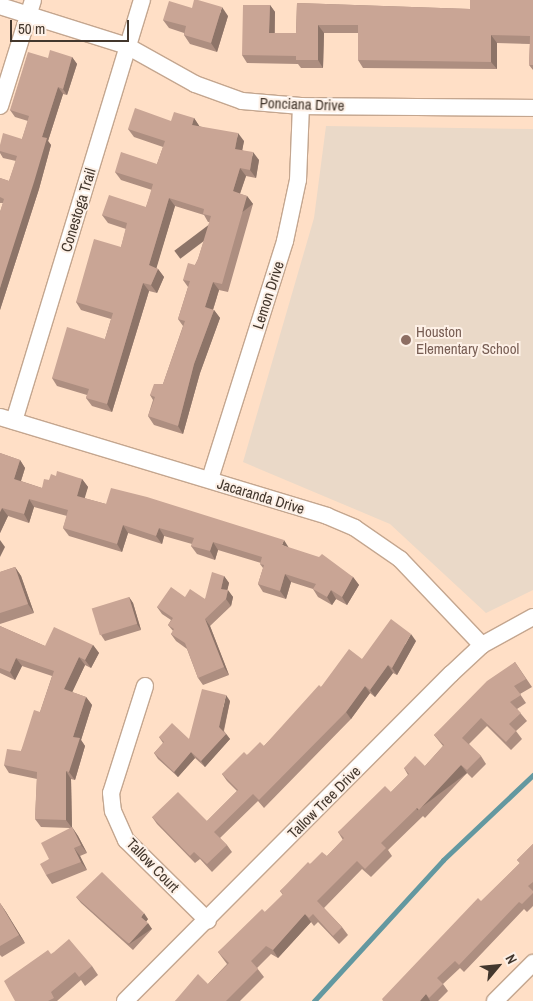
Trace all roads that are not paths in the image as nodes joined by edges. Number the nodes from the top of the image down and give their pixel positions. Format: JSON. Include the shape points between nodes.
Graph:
{"nodes":[{"id":1,"x":142,"y":0,"type":"edge"},
{"id":2,"x":0,"y":6,"type":"edge"},
{"id":3,"x":30,"y":7,"type":"edge"},
{"id":4,"x":127,"y":46,"type":"junction"},
{"id":5,"x":0,"y":106,"type":"edge"},
{"id":6,"x":301,"y":106,"type":"junction"},
{"id":7,"x":533,"y":108,"type":"edge"},
{"id":8,"x":7,"y":419,"type":"edge"},
{"id":9,"x":210,"y":479,"type":"junction"},
{"id":10,"x":533,"y":617,"type":"edge"},
{"id":11,"x":482,"y":645,"type":"junction"},
{"id":12,"x":145,"y":686,"type":"dead end"},
{"id":13,"x":208,"y":921,"type":"junction"},
{"id":14,"x":533,"y":963,"type":"edge"},
{"id":15,"x":125,"y":1001,"type":"edge"},
{"id":16,"x":495,"y":1001,"type":"edge"}],
"edges":[{"from":1,"to":4,"type":"street","name":"Conestoga Trail"},
{"from":2,"to":3,"type":"street","name":"Ponciana Drive"},
{"from":3,"to":4,"type":"street","name":"Ponciana Drive"},
{"from":3,"to":5,"type":"street"},
{"from":4,"to":6,"type":"street","name":"Ponciana Drive","via":[[219,94],[262,104]]},
{"from":4,"to":8,"type":"street","name":"Conestoga Trail"},
{"from":6,"to":7,"type":"street","name":"Ponciana Drive"},
{"from":6,"to":9,"type":"street","name":"Lemon Drive","via":[[298,180],[285,241]]},
{"from":8,"to":9,"type":"street","name":"Jacaranda Drive"},
{"from":9,"to":11,"type":"street","name":"Jacaranda Drive","via":[[327,516],[354,528],[400,559]]},
{"from":10,"to":11,"type":"street","name":"Tallow Tree Drive"},
{"from":11,"to":13,"type":"street","name":"Tallow Tree Drive"},
{"from":12,"to":13,"type":"street","name":"Tallow Court","via":[[111,793],[113,811],[126,840]]},
{"from":13,"to":15,"type":"street","name":"Tallow Tree Drive"},
{"from":14,"to":16,"type":"street"}]}
